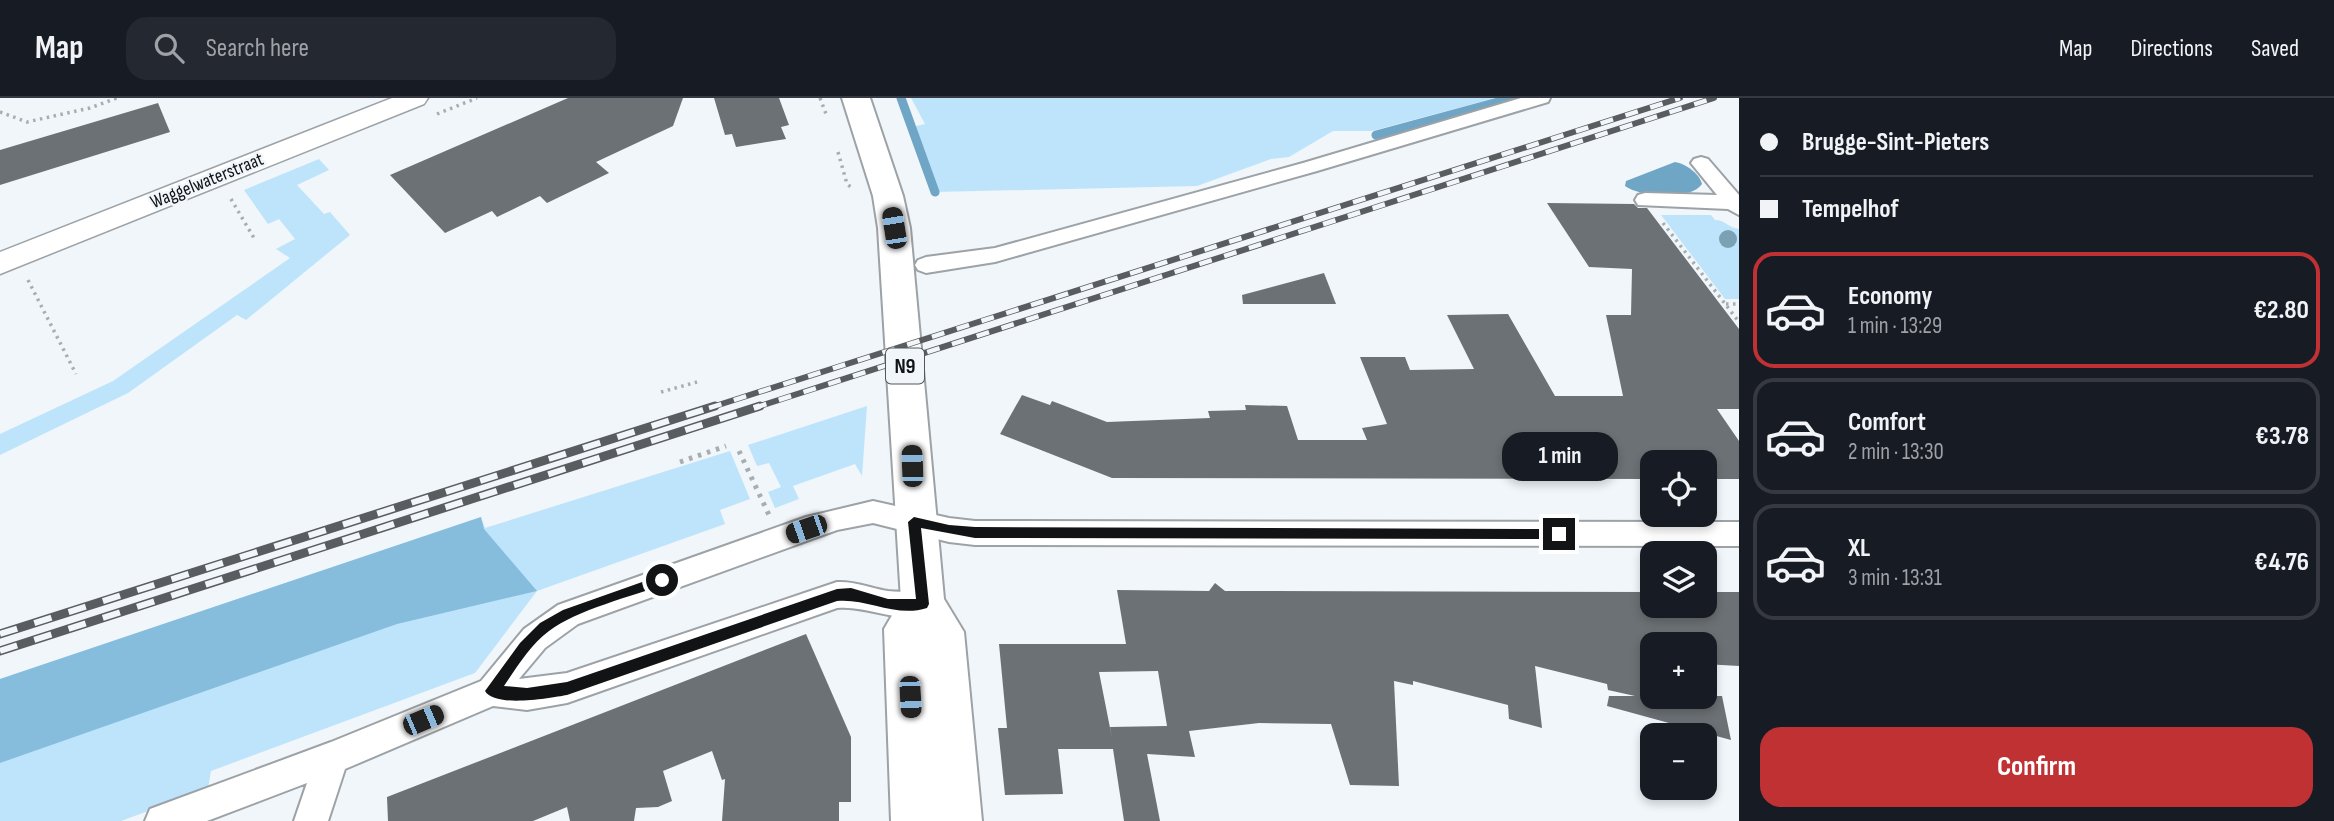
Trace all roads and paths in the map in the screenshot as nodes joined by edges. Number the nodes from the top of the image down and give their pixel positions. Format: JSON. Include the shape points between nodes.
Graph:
{"nodes":[{"id":1,"x":117,"y":98,"type":"edge"},
{"id":2,"x":415,"y":98,"type":"edge"},
{"id":3,"x":856,"y":98,"type":"edge"},
{"id":4,"x":1541,"y":98,"type":"edge"},
{"id":5,"x":0,"y":112,"type":"edge"},
{"id":6,"x":1701,"y":163,"type":"dead end"},
{"id":7,"x":226,"y":191,"type":"dead end"},
{"id":8,"x":1645,"y":200,"type":"joint"},
{"id":9,"x":1736,"y":205,"type":"edge"},
{"id":10,"x":254,"y":237,"type":"dead end"},
{"id":11,"x":926,"y":265,"type":"dead end"},
{"id":12,"x":12,"y":269,"type":"edge"},
{"id":13,"x":1725,"y":304,"type":"junction"},
{"id":14,"x":1739,"y":304,"type":"edge"},
{"id":15,"x":1739,"y":322,"type":"edge"},
{"id":16,"x":76,"y":374,"type":"dead end"},
{"id":17,"x":697,"y":382,"type":"dead end"},
{"id":18,"x":661,"y":393,"type":"dead end"},
{"id":19,"x":726,"y":446,"type":"dead end"},
{"id":20,"x":739,"y":450,"type":"dead end"},
{"id":21,"x":680,"y":461,"type":"dead end"},
{"id":22,"x":768,"y":513,"type":"dead end"},
{"id":23,"x":914,"y":522,"type":"junction"},
{"id":24,"x":1739,"y":534,"type":"edge"},
{"id":25,"x":923,"y":604,"type":"junction"},
{"id":26,"x":492,"y":691,"type":"junction"},
{"id":27,"x":332,"y":758,"type":"junction"},
{"id":28,"x":162,"y":821,"type":"edge"},
{"id":29,"x":311,"y":821,"type":"edge"},
{"id":30,"x":916,"y":821,"type":"edge"},
{"id":31,"x":957,"y":821,"type":"edge"}],
"edges":[{"from":1,"to":5,"type":"path","via":[[27,122]]},
{"from":2,"to":12,"type":"main road","name":"Waggelwaterstraat"},
{"from":3,"to":23,"type":"main road","number":"N9","via":[[894,228]]},
{"from":4,"to":11,"type":"street","via":[[995,256]]},
{"from":6,"to":9,"type":"street"},
{"from":7,"to":10,"type":"path"},
{"from":8,"to":9,"type":"street"},
{"from":8,"to":13,"type":"path"},
{"from":12,"to":16,"type":"path"},
{"from":13,"to":14,"type":"path"},
{"from":13,"to":15,"type":"path"},
{"from":17,"to":18,"type":"path"},
{"from":19,"to":21,"type":"path"},
{"from":20,"to":22,"type":"path"},
{"from":23,"to":24,"type":"street","via":[[975,533]]},
{"from":23,"to":25,"type":"main road","number":"N9"},
{"from":23,"to":26,"type":"street","via":[[873,512],[837,519],[568,614],[524,647]]},
{"from":25,"to":26,"type":"street","via":[[888,604],[837,595],[567,688],[527,695]]},
{"from":25,"to":30,"type":"main road","via":[[906,629]]},
{"from":25,"to":31,"type":"main road","number":"N9","via":[[942,632]]},
{"from":26,"to":27,"type":"street"},
{"from":27,"to":28,"type":"street"},
{"from":27,"to":29,"type":"street"}]}
